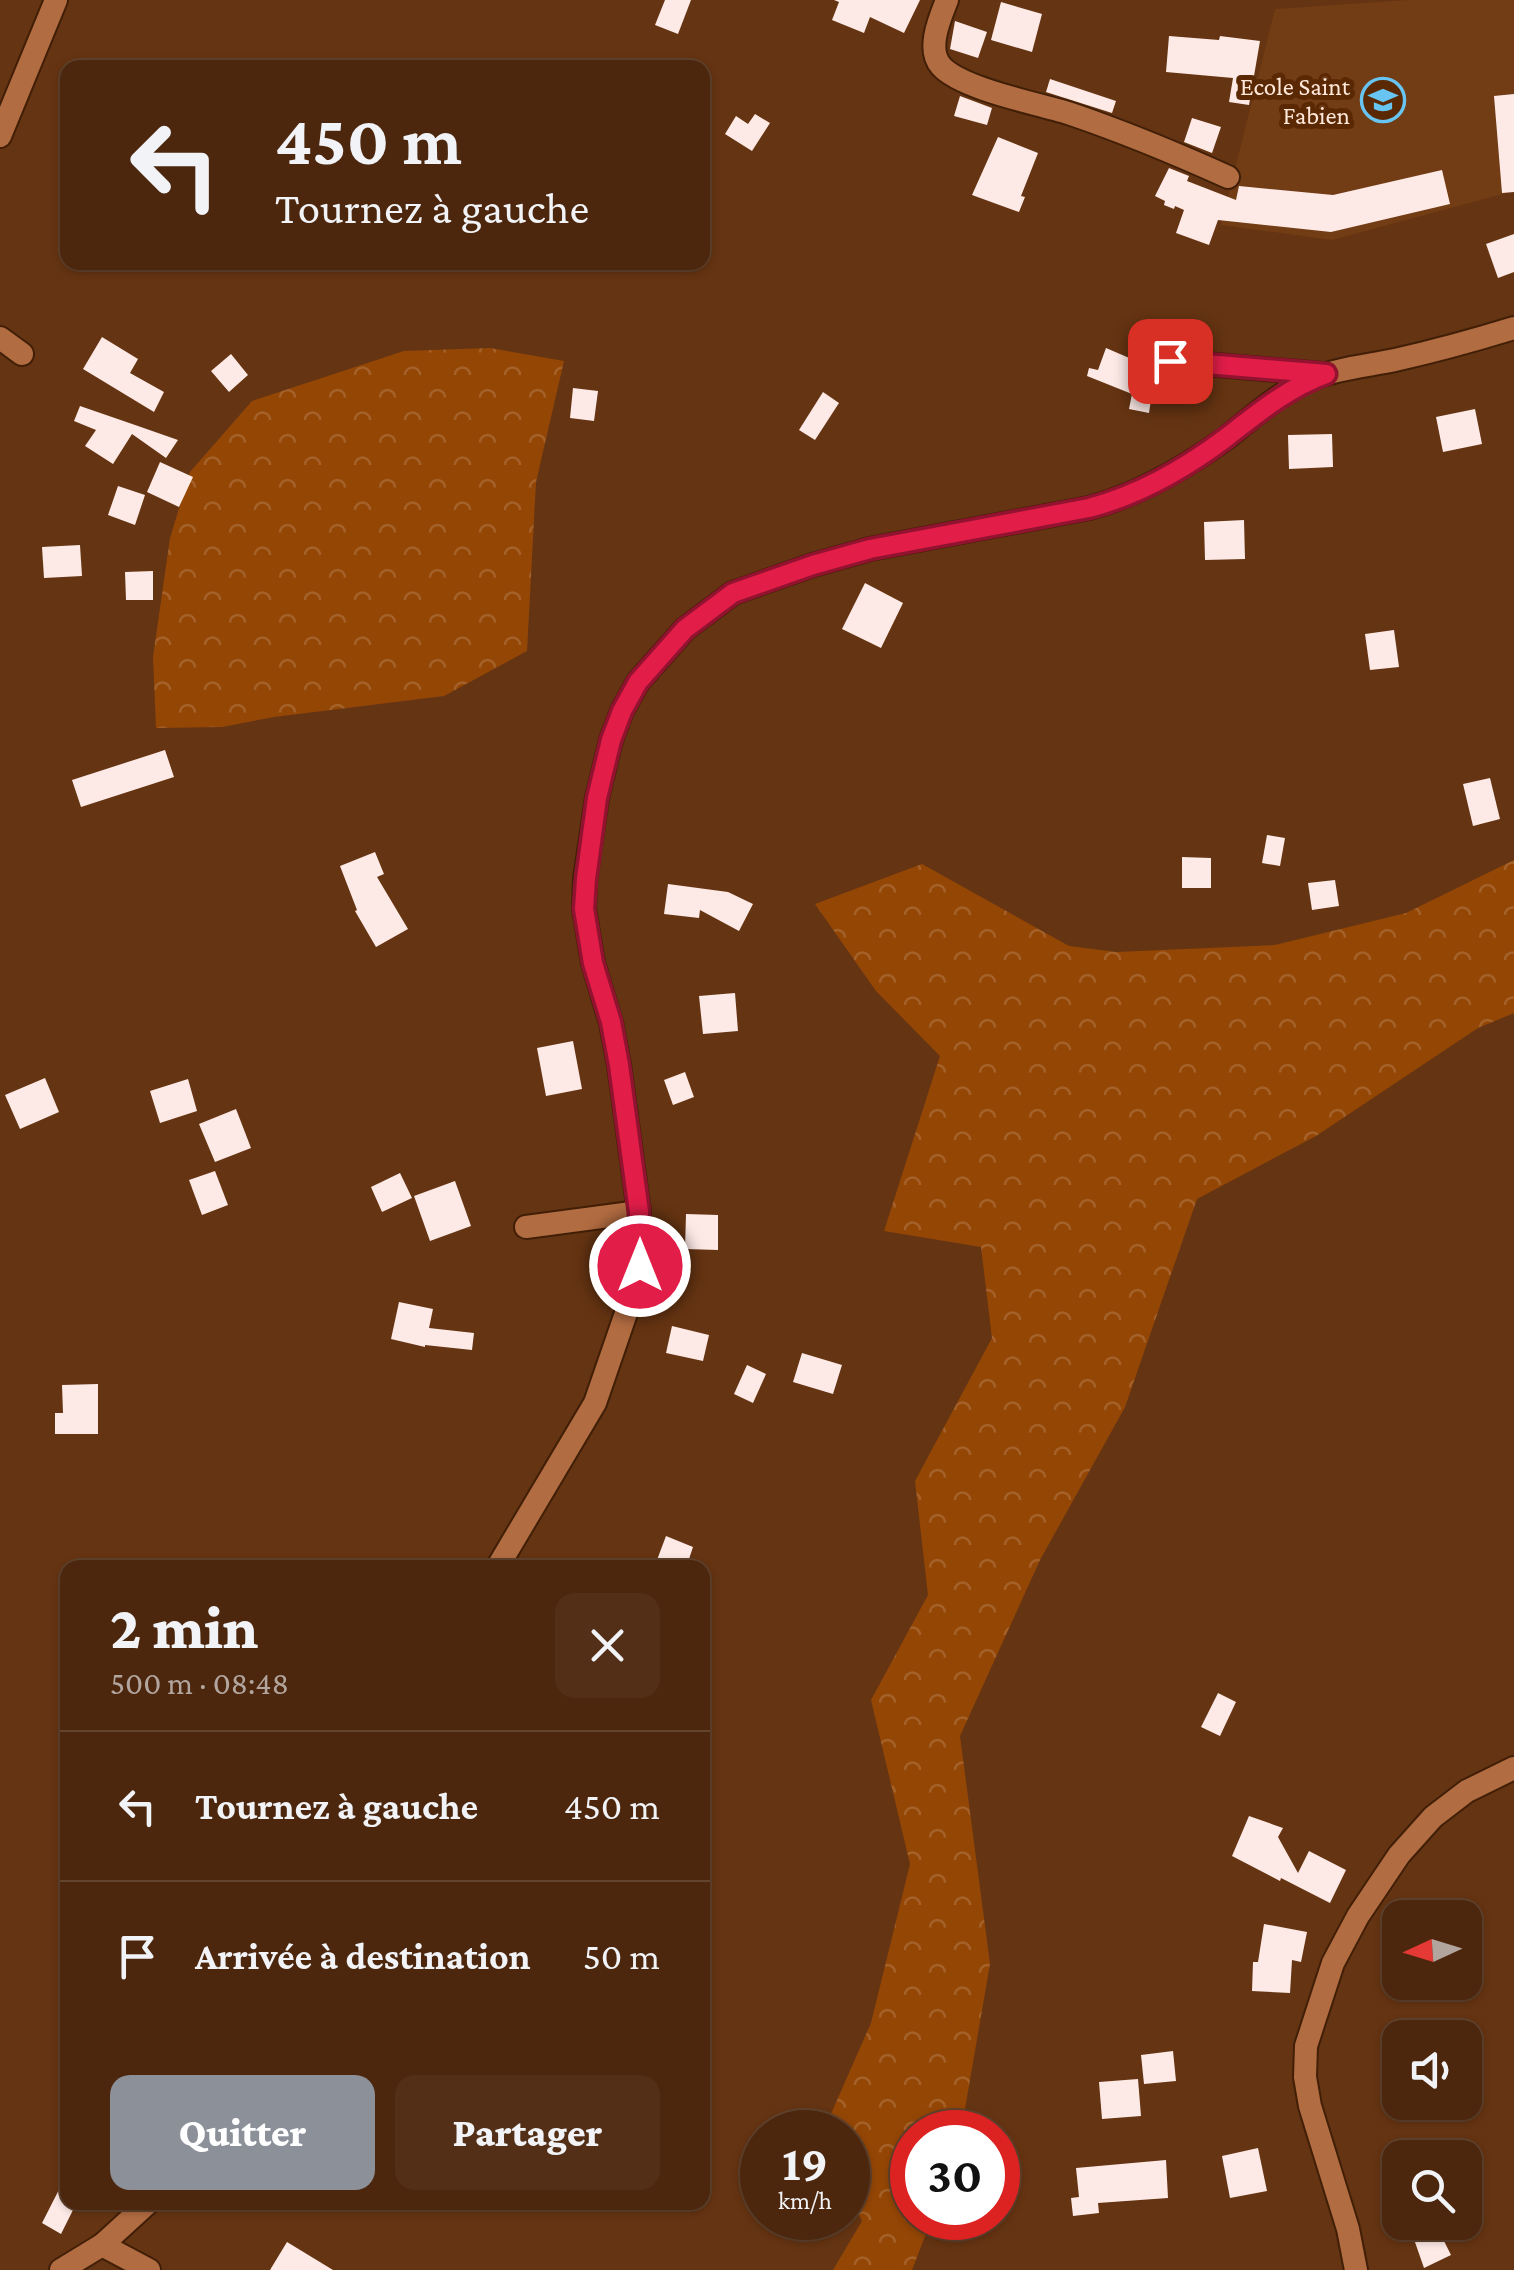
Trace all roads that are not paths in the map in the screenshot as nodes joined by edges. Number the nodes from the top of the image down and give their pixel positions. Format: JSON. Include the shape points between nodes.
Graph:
{"nodes":[{"id":1,"x":56,"y":0,"type":"edge"},
{"id":2,"x":946,"y":0,"type":"edge"},
{"id":3,"x":0,"y":136,"type":"edge"},
{"id":4,"x":1228,"y":177,"type":"dead end"},
{"id":5,"x":1514,"y":328,"type":"edge"},
{"id":6,"x":0,"y":338,"type":"edge"},
{"id":7,"x":22,"y":354,"type":"dead end"},
{"id":8,"x":1170,"y":361,"type":"dead end"},
{"id":9,"x":1326,"y":374,"type":"junction"},
{"id":10,"x":639,"y":1212,"type":"junction"},
{"id":11,"x":526,"y":1226,"type":"dead end"},
{"id":12,"x":502,"y":1560,"type":"edge"},
{"id":13,"x":1514,"y":1768,"type":"edge"},
{"id":14,"x":141,"y":2210,"type":"edge"},
{"id":15,"x":102,"y":2244,"type":"junction"},
{"id":16,"x":61,"y":2270,"type":"edge"},
{"id":17,"x":149,"y":2270,"type":"edge"},
{"id":18,"x":1356,"y":2270,"type":"edge"}],
"edges":[{"from":1,"to":3,"type":"street"},
{"from":2,"to":4,"type":"street","via":[[934,48],[940,64],[958,78]]},
{"from":5,"to":9,"type":"street"},
{"from":6,"to":7,"type":"street"},
{"from":8,"to":9,"type":"street"},
{"from":9,"to":10,"type":"street","via":[[1285,393],[1172,473],[1120,499],[870,549],[733,593],[685,629],[638,682],[611,740],[597,798],[584,909],[619,1065]]},
{"from":10,"to":11,"type":"street"},
{"from":10,"to":12,"type":"street","via":[[636,1287],[595,1404]]},
{"from":13,"to":18,"type":"street","via":[[1434,1816],[1399,1855],[1358,1916],[1314,2020],[1305,2077]]},
{"from":14,"to":15,"type":"street"},
{"from":15,"to":16,"type":"street"},
{"from":15,"to":17,"type":"street"}]}
